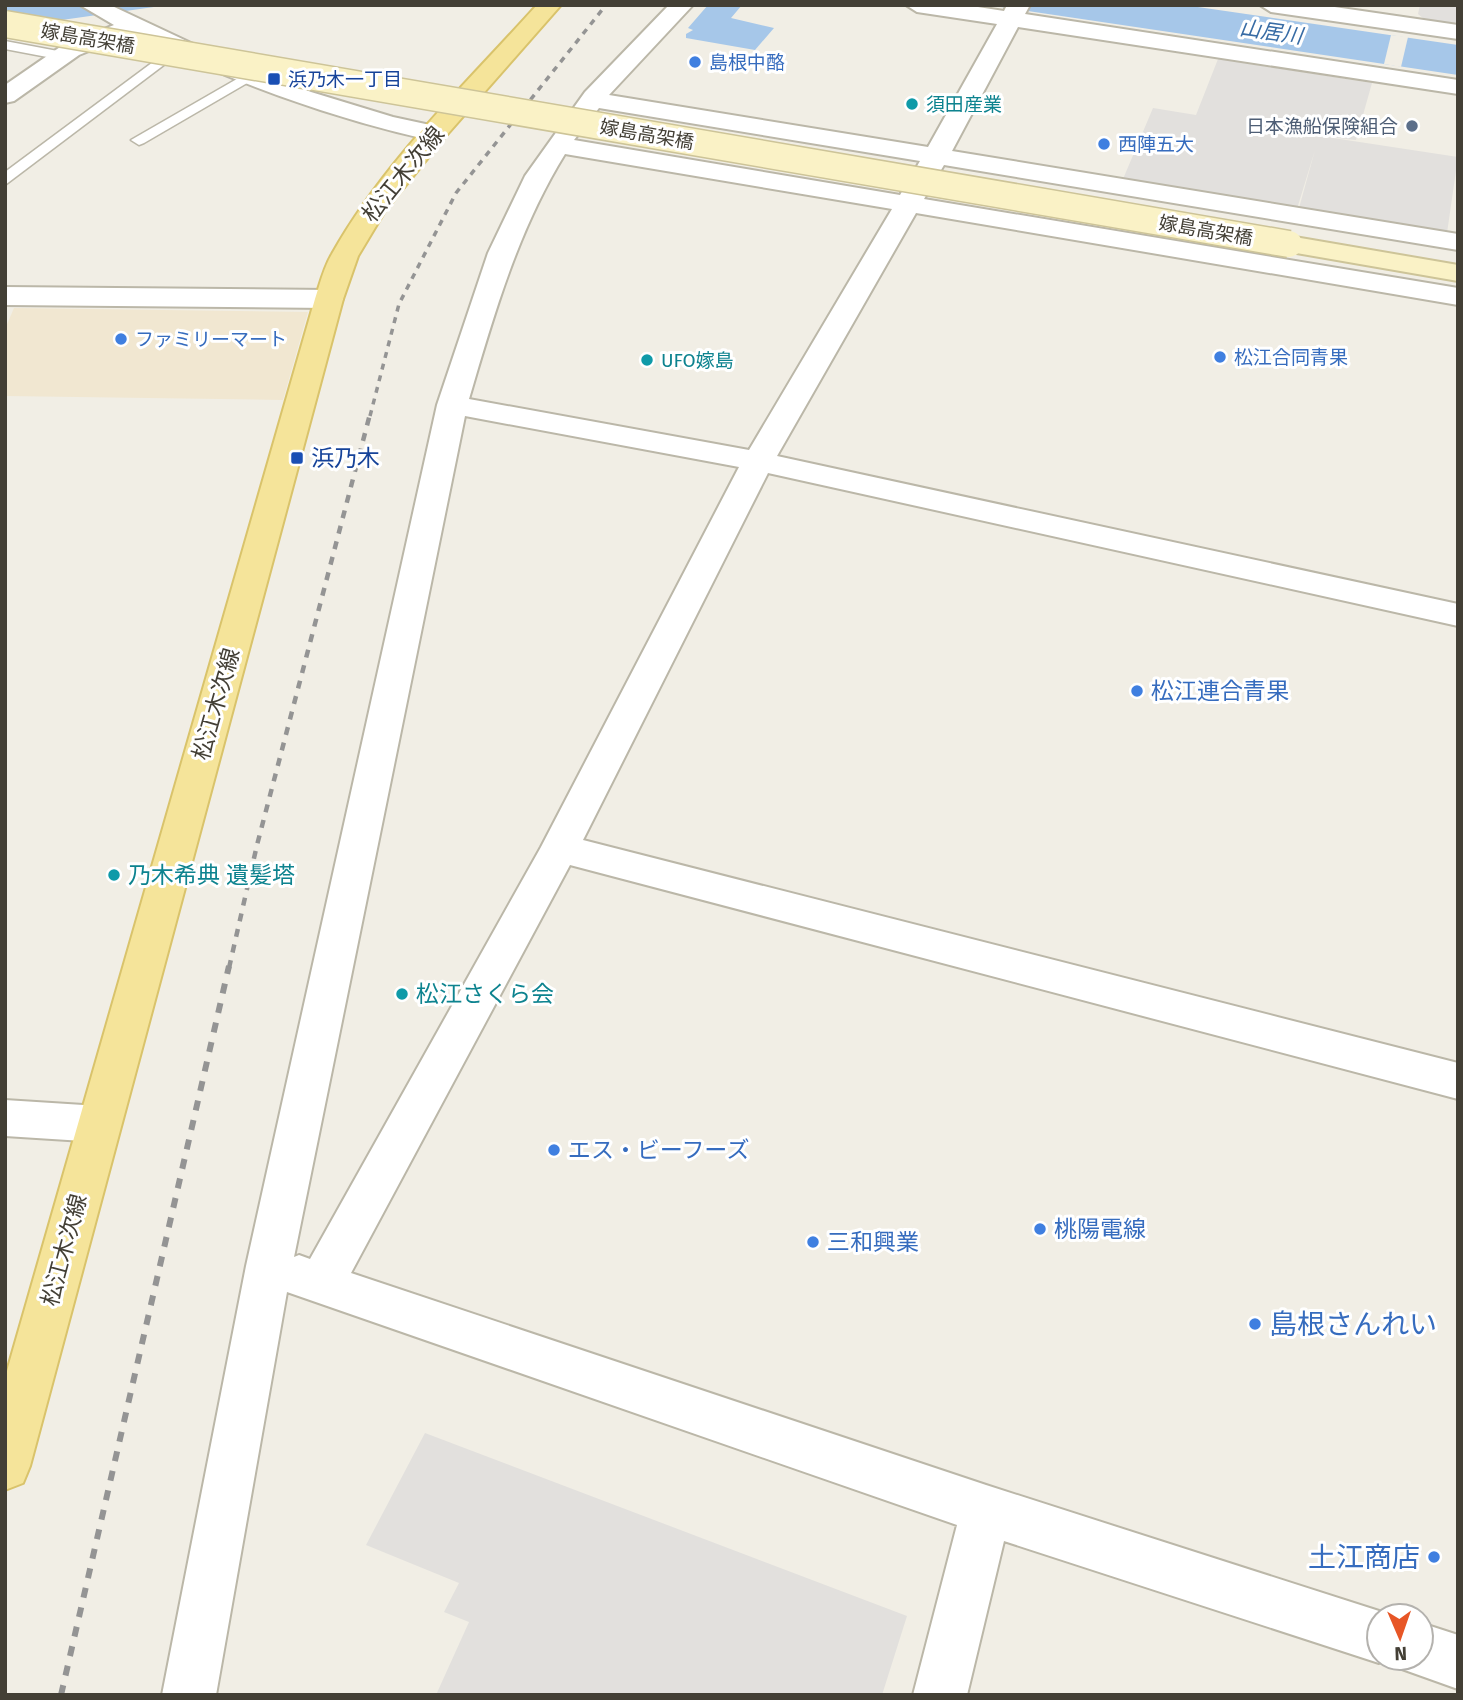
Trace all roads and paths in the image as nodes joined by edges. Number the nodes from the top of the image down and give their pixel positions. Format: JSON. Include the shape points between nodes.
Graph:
{"nodes":[{"id":1,"x":91,"y":5,"type":"edge"},
{"id":2,"x":550,"y":5,"type":"edge"},
{"id":3,"x":682,"y":5,"type":"edge"},
{"id":4,"x":917,"y":5,"type":"edge"},
{"id":5,"x":1271,"y":5,"type":"edge"},
{"id":6,"x":1016,"y":12,"type":"edge"},
{"id":7,"x":1405,"y":15,"type":"edge"},
{"id":8,"x":128,"y":23,"type":"junction"},
{"id":9,"x":5,"y":24,"type":"edge"},
{"id":10,"x":1458,"y":32,"type":"edge"},
{"id":11,"x":5,"y":45,"type":"edge"},
{"id":12,"x":180,"y":46,"type":"junction"},
{"id":13,"x":63,"y":56,"type":"junction"},
{"id":14,"x":249,"y":76,"type":"junction"},
{"id":15,"x":1458,"y":87,"type":"edge"},
{"id":16,"x":5,"y":96,"type":"edge"},
{"id":17,"x":594,"y":100,"type":"junction"},
{"id":18,"x":435,"y":133,"type":"junction"},
{"id":19,"x":139,"y":140,"type":"dead end"},
{"id":20,"x":558,"y":145,"type":"junction"},
{"id":21,"x":935,"y":158,"type":"junction"},
{"id":22,"x":5,"y":180,"type":"edge"},
{"id":23,"x":907,"y":204,"type":"junction"},
{"id":24,"x":1458,"y":242,"type":"edge"},
{"id":25,"x":1458,"y":273,"type":"edge"},
{"id":26,"x":5,"y":296,"type":"edge"},
{"id":27,"x":1458,"y":297,"type":"edge"},
{"id":28,"x":329,"y":299,"type":"junction"},
{"id":29,"x":452,"y":405,"type":"junction"},
{"id":30,"x":758,"y":461,"type":"junction"},
{"id":31,"x":1458,"y":615,"type":"edge"},
{"id":32,"x":560,"y":848,"type":"junction"},
{"id":33,"x":1458,"y":1082,"type":"edge"},
{"id":34,"x":5,"y":1118,"type":"edge"},
{"id":35,"x":99,"y":1124,"type":"junction"},
{"id":36,"x":269,"y":1266,"type":"junction"},
{"id":37,"x":321,"y":1283,"type":"junction"},
{"id":38,"x":5,"y":1466,"type":"edge"},
{"id":39,"x":986,"y":1510,"type":"junction"},
{"id":40,"x":1365,"y":1632,"type":"edge"},
{"id":41,"x":1435,"y":1655,"type":"edge"},
{"id":42,"x":1458,"y":1662,"type":"edge"},
{"id":43,"x":189,"y":1695,"type":"edge"},
{"id":44,"x":940,"y":1695,"type":"edge"}],
"edges":[{"from":1,"to":8,"type":"street"},
{"from":2,"to":18,"type":"main road","name":"松江木次線"},
{"from":3,"to":17,"type":"street","via":[[629,56]]},
{"from":4,"to":6,"type":"street"},
{"from":5,"to":7,"type":"street"},
{"from":6,"to":15,"type":"street"},
{"from":6,"to":21,"type":"street"},
{"from":7,"to":10,"type":"street"},
{"from":8,"to":12,"type":"street"},
{"from":8,"to":13,"type":"street"},
{"from":9,"to":25,"type":"street","name":"嫁島高架橋","bridge":true},
{"from":11,"to":13,"type":"lane"},
{"from":12,"to":14,"type":"street"},
{"from":12,"to":22,"type":"lane"},
{"from":13,"to":16,"type":"street"},
{"from":14,"to":18,"type":"street","via":[[324,107]]},
{"from":14,"to":19,"type":"lane"},
{"from":17,"to":20,"type":"street"},
{"from":17,"to":21,"type":"street"},
{"from":18,"to":28,"type":"main road","name":"松江木次線","via":[[357,231]]},
{"from":20,"to":23,"type":"street"},
{"from":20,"to":29,"type":"street","via":[[523,204],[493,276]]},
{"from":21,"to":23,"type":"street"},
{"from":21,"to":24,"type":"street"},
{"from":23,"to":27,"type":"street"},
{"from":23,"to":30,"type":"street"},
{"from":26,"to":28,"type":"street"},
{"from":28,"to":35,"type":"main road","name":"松江木次線"},
{"from":29,"to":30,"type":"street"},
{"from":29,"to":36,"type":"street"},
{"from":30,"to":31,"type":"street"},
{"from":30,"to":32,"type":"street"},
{"from":32,"to":33,"type":"street"},
{"from":32,"to":37,"type":"street"},
{"from":34,"to":35,"type":"street"},
{"from":35,"to":38,"type":"main road","name":"松江木次線"},
{"from":36,"to":37,"type":"street"},
{"from":36,"to":43,"type":"street"},
{"from":37,"to":39,"type":"street"},
{"from":39,"to":40,"type":"street"},
{"from":39,"to":44,"type":"street"},
{"from":41,"to":42,"type":"street"}]}
